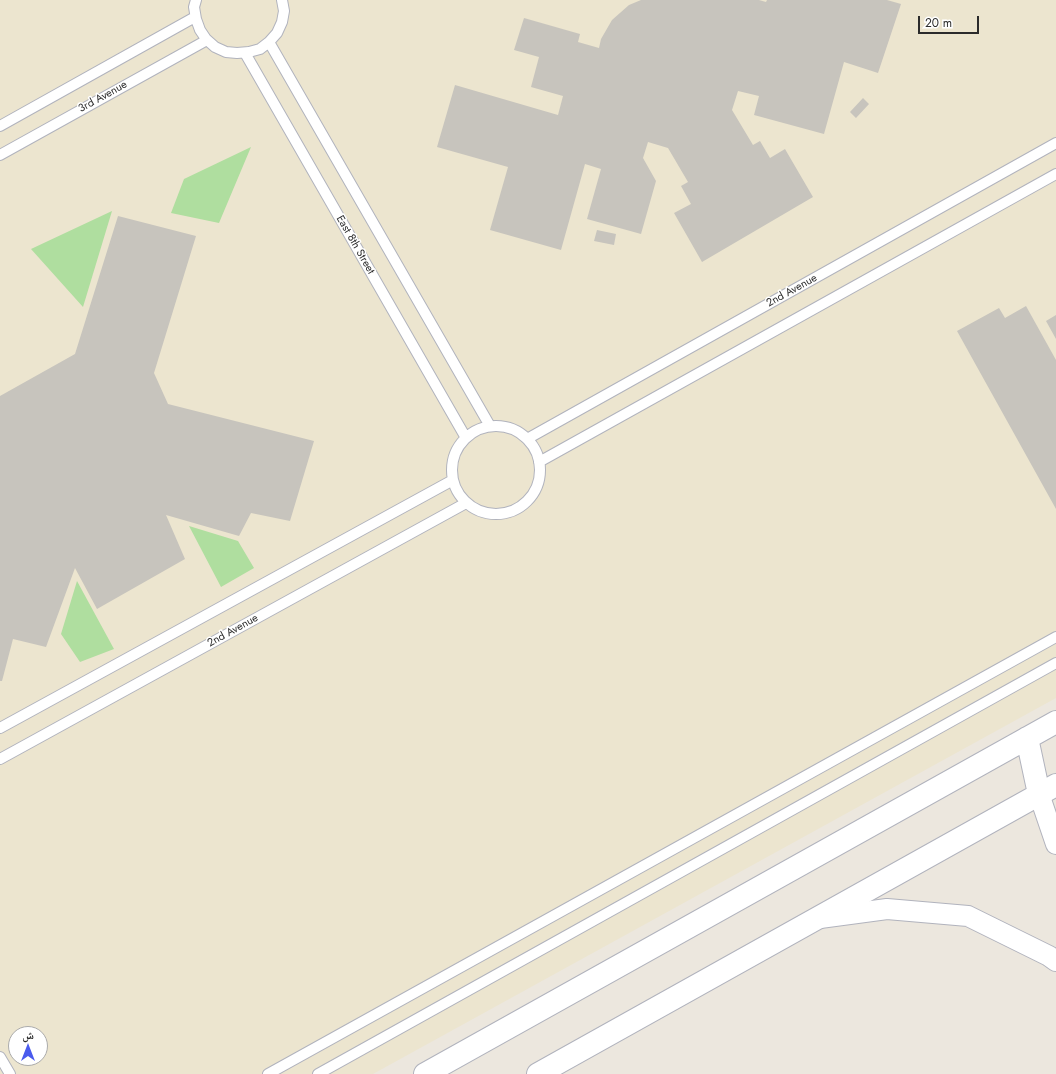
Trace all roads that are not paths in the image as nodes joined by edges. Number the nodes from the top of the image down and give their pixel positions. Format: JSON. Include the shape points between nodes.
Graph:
{"nodes":[{"id":1,"x":196,"y":0,"type":"edge"},
{"id":2,"x":282,"y":0,"type":"edge"},
{"id":3,"x":195,"y":17,"type":"junction"},
{"id":4,"x":207,"y":40,"type":"junction"},
{"id":5,"x":269,"y":42,"type":"junction"},
{"id":6,"x":245,"y":53,"type":"junction"},
{"id":7,"x":0,"y":126,"type":"edge"},
{"id":8,"x":1056,"y":143,"type":"edge"},
{"id":9,"x":0,"y":155,"type":"edge"},
{"id":10,"x":1056,"y":174,"type":"edge"},
{"id":11,"x":490,"y":426,"type":"junction"},
{"id":12,"x":466,"y":438,"type":"junction"},
{"id":13,"x":527,"y":439,"type":"junction"},
{"id":14,"x":540,"y":462,"type":"junction"},
{"id":15,"x":453,"y":480,"type":"junction"},
{"id":16,"x":466,"y":503,"type":"junction"},
{"id":17,"x":1056,"y":637,"type":"edge"},
{"id":18,"x":1056,"y":664,"type":"edge"},
{"id":19,"x":1056,"y":722,"type":"edge"},
{"id":20,"x":0,"y":728,"type":"edge"},
{"id":21,"x":1028,"y":738,"type":"junction"},
{"id":22,"x":0,"y":759,"type":"edge"},
{"id":23,"x":1048,"y":790,"type":"edge"},
{"id":24,"x":1056,"y":844,"type":"edge"},
{"id":25,"x":818,"y":918,"type":"junction"},
{"id":26,"x":1056,"y":962,"type":"edge"},
{"id":27,"x":0,"y":1057,"type":"edge"},
{"id":28,"x":10,"y":1074,"type":"edge"},
{"id":29,"x":268,"y":1074,"type":"edge"},
{"id":30,"x":318,"y":1074,"type":"edge"},
{"id":31,"x":425,"y":1074,"type":"edge"},
{"id":32,"x":538,"y":1074,"type":"edge"}],
"edges":[{"from":1,"to":3,"type":"lane"},
{"from":2,"to":5,"type":"lane","via":[[282,22]]},
{"from":3,"to":4,"type":"lane"},
{"from":3,"to":7,"type":"lane"},
{"from":4,"to":6,"type":"lane","via":[[226,52]]},
{"from":4,"to":9,"type":"lane","name":"3rd Avenue"},
{"from":5,"to":6,"type":"lane","via":[[260,49]]},
{"from":5,"to":11,"type":"lane"},
{"from":6,"to":12,"type":"lane","name":"East 8th Street"},
{"from":8,"to":13,"type":"lane","name":"2nd Avenue"},
{"from":10,"to":14,"type":"lane"},
{"from":11,"to":12,"type":"lane","via":[[475,431]]},
{"from":11,"to":13,"type":"lane","via":[[509,428],[520,432]]},
{"from":12,"to":15,"type":"lane","via":[[458,446],[453,457]]},
{"from":13,"to":14,"type":"lane","via":[[536,450]]},
{"from":14,"to":16,"type":"lane","via":[[539,483],[534,494],[516,509],[494,514],[483,512]]},
{"from":15,"to":16,"type":"lane","via":[[456,491]]},
{"from":15,"to":20,"type":"lane"},
{"from":16,"to":22,"type":"lane","name":"2nd Avenue"},
{"from":17,"to":29,"type":"lane"},
{"from":18,"to":30,"type":"lane"},
{"from":19,"to":21,"type":"main road"},
{"from":21,"to":23,"type":"main road"},
{"from":21,"to":31,"type":"main road"},
{"from":23,"to":24,"type":"street"},
{"from":23,"to":25,"type":"main road"},
{"from":25,"to":26,"type":"street","via":[[887,909],[968,916],[1049,956]]},
{"from":25,"to":32,"type":"main road"},
{"from":27,"to":28,"type":"lane"}]}
